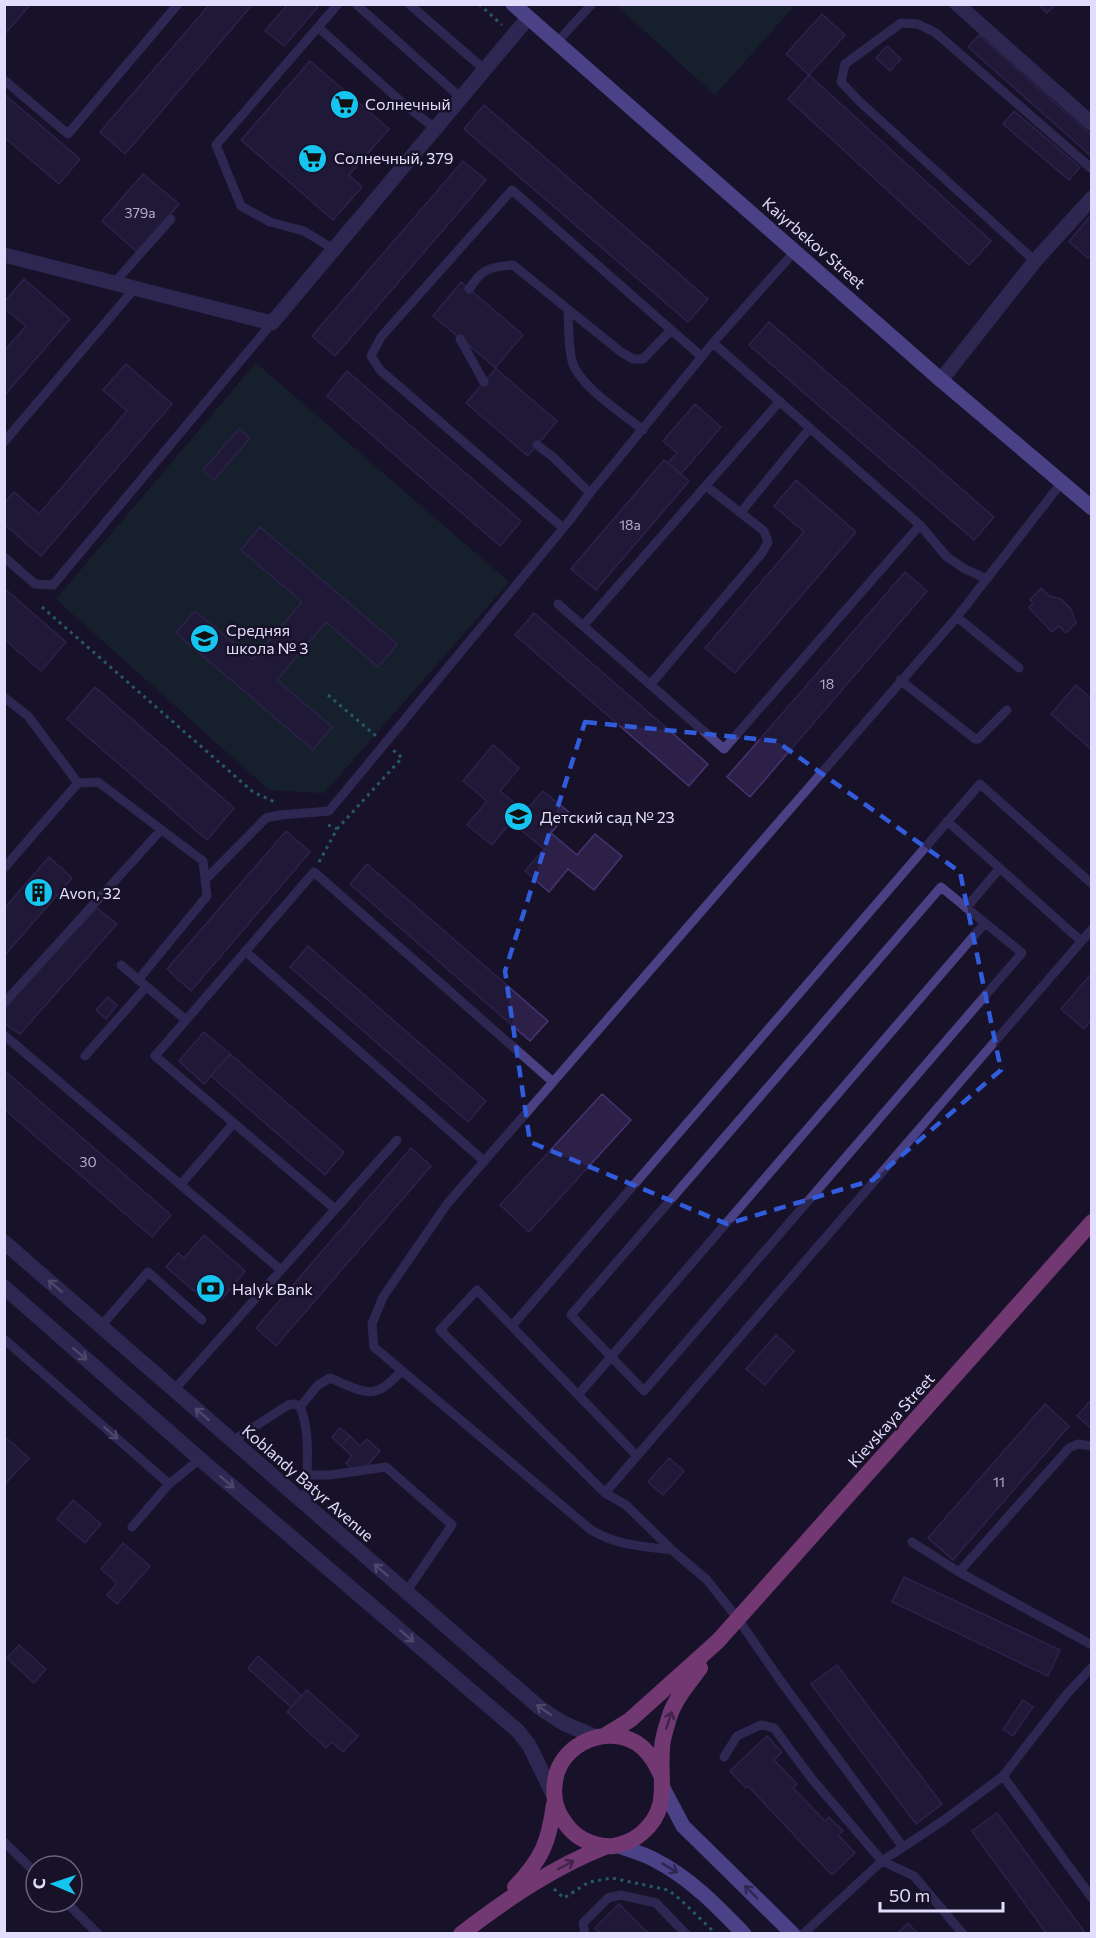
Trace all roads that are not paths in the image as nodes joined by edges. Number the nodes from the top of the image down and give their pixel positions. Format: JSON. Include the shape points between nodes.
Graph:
{"nodes":[{"id":1,"x":178,"y":4,"type":"edge"},
{"id":2,"x":338,"y":4,"type":"edge"},
{"id":3,"x":356,"y":4,"type":"edge"},
{"id":4,"x":409,"y":4,"type":"edge"},
{"id":5,"x":513,"y":4,"type":"edge"},
{"id":6,"x":592,"y":4,"type":"edge"},
{"id":7,"x":957,"y":4,"type":"edge"},
{"id":8,"x":528,"y":18,"type":"junction"},
{"id":9,"x":319,"y":28,"type":"junction"},
{"id":10,"x":557,"y":42,"type":"junction"},
{"id":11,"x":485,"y":70,"type":"junction"},
{"id":12,"x":4,"y":80,"type":"edge"},
{"id":13,"x":461,"y":98,"type":"junction"},
{"id":14,"x":1092,"y":124,"type":"edge"},
{"id":15,"x":436,"y":129,"type":"junction"},
{"id":16,"x":1092,"y":169,"type":"edge"},
{"id":17,"x":1092,"y":198,"type":"edge"},
{"id":18,"x":171,"y":219,"type":"dead end"},
{"id":19,"x":335,"y":250,"type":"junction"},
{"id":20,"x":795,"y":250,"type":"junction"},
{"id":21,"x":4,"y":255,"type":"edge"},
{"id":22,"x":1035,"y":261,"type":"junction"},
{"id":23,"x":114,"y":283,"type":"junction"},
{"id":24,"x":135,"y":288,"type":"junction"},
{"id":25,"x":469,"y":289,"type":"dead end"},
{"id":26,"x":568,"y":309,"type":"junction"},
{"id":27,"x":272,"y":323,"type":"junction"},
{"id":28,"x":671,"y":330,"type":"junction"},
{"id":29,"x":460,"y":339,"type":"dead end"},
{"id":30,"x":713,"y":343,"type":"junction"},
{"id":31,"x":702,"y":357,"type":"junction"},
{"id":32,"x":941,"y":380,"type":"junction"},
{"id":33,"x":484,"y":382,"type":"dead end"},
{"id":34,"x":780,"y":401,"type":"junction"},
{"id":35,"x":810,"y":428,"type":"junction"},
{"id":36,"x":643,"y":430,"type":"junction"},
{"id":37,"x":4,"y":441,"type":"edge"},
{"id":38,"x":537,"y":445,"type":"dead end"},
{"id":39,"x":1062,"y":482,"type":"junction"},
{"id":40,"x":706,"y":486,"type":"junction"},
{"id":41,"x":590,"y":493,"type":"junction"},
{"id":42,"x":1092,"y":508,"type":"edge"},
{"id":43,"x":741,"y":512,"type":"junction"},
{"id":44,"x":920,"y":525,"type":"junction"},
{"id":45,"x":562,"y":528,"type":"junction"},
{"id":46,"x":4,"y":557,"type":"edge"},
{"id":47,"x":987,"y":579,"type":"junction"},
{"id":48,"x":558,"y":604,"type":"dead end"},
{"id":49,"x":957,"y":617,"type":"junction"},
{"id":50,"x":583,"y":626,"type":"junction"},
{"id":51,"x":1019,"y":668,"type":"dead end"},
{"id":52,"x":900,"y":680,"type":"junction"},
{"id":53,"x":650,"y":685,"type":"junction"},
{"id":54,"x":4,"y":697,"type":"edge"},
{"id":55,"x":1007,"y":710,"type":"dead end"},
{"id":56,"x":78,"y":783,"type":"junction"},
{"id":57,"x":948,"y":821,"type":"junction"},
{"id":58,"x":161,"y":830,"type":"junction"},
{"id":59,"x":4,"y":868,"type":"edge"},
{"id":60,"x":1000,"y":868,"type":"junction"},
{"id":61,"x":205,"y":880,"type":"junction"},
{"id":62,"x":1092,"y":884,"type":"edge"},
{"id":63,"x":966,"y":908,"type":"junction"},
{"id":64,"x":985,"y":923,"type":"junction"},
{"id":65,"x":1092,"y":929,"type":"edge"},
{"id":66,"x":1082,"y":940,"type":"junction"},
{"id":67,"x":245,"y":951,"type":"junction"},
{"id":68,"x":121,"y":965,"type":"dead end"},
{"id":69,"x":138,"y":980,"type":"junction"},
{"id":70,"x":146,"y":987,"type":"junction"},
{"id":71,"x":4,"y":1003,"type":"edge"},
{"id":72,"x":186,"y":1020,"type":"junction"},
{"id":73,"x":4,"y":1035,"type":"edge"},
{"id":74,"x":86,"y":1056,"type":"dead end"},
{"id":75,"x":553,"y":1082,"type":"junction"},
{"id":76,"x":234,"y":1123,"type":"junction"},
{"id":77,"x":397,"y":1140,"type":"dead end"},
{"id":78,"x":484,"y":1161,"type":"junction"},
{"id":79,"x":181,"y":1184,"type":"junction"},
{"id":80,"x":335,"y":1209,"type":"junction"},
{"id":81,"x":1092,"y":1222,"type":"edge"},
{"id":82,"x":4,"y":1242,"type":"edge"},
{"id":83,"x":281,"y":1269,"type":"junction"},
{"id":84,"x":4,"y":1287,"type":"edge"},
{"id":85,"x":202,"y":1320,"type":"dead end"},
{"id":86,"x":101,"y":1326,"type":"junction"},
{"id":87,"x":512,"y":1326,"type":"junction"},
{"id":88,"x":4,"y":1338,"type":"edge"},
{"id":89,"x":610,"y":1356,"type":"junction"},
{"id":90,"x":402,"y":1371,"type":"junction"},
{"id":91,"x":174,"y":1390,"type":"junction"},
{"id":92,"x":578,"y":1395,"type":"junction"},
{"id":93,"x":300,"y":1407,"type":"junction"},
{"id":94,"x":232,"y":1441,"type":"junction"},
{"id":95,"x":1092,"y":1446,"type":"edge"},
{"id":96,"x":637,"y":1456,"type":"junction"},
{"id":97,"x":200,"y":1459,"type":"junction"},
{"id":98,"x":306,"y":1474,"type":"junction"},
{"id":99,"x":169,"y":1484,"type":"junction"},
{"id":100,"x":605,"y":1493,"type":"junction"},
{"id":101,"x":306,"y":1505,"type":"junction"},
{"id":102,"x":132,"y":1527,"type":"dead end"},
{"id":103,"x":912,"y":1542,"type":"dead end"},
{"id":104,"x":672,"y":1550,"type":"junction"},
{"id":105,"x":959,"y":1572,"type":"junction"},
{"id":106,"x":406,"y":1592,"type":"junction"},
{"id":107,"x":738,"y":1619,"type":"junction"},
{"id":108,"x":718,"y":1641,"type":"junction"},
{"id":109,"x":1092,"y":1645,"type":"edge"},
{"id":110,"x":1092,"y":1667,"type":"edge"},
{"id":111,"x":600,"y":1736,"type":"junction"},
{"id":112,"x":724,"y":1757,"type":"dead end"},
{"id":113,"x":1003,"y":1776,"type":"junction"},
{"id":114,"x":662,"y":1782,"type":"junction"},
{"id":115,"x":554,"y":1797,"type":"junction"},
{"id":116,"x":4,"y":1842,"type":"edge"},
{"id":117,"x":612,"y":1846,"type":"junction"},
{"id":118,"x":903,"y":1847,"type":"junction"},
{"id":119,"x":24,"y":1861,"type":"edge"},
{"id":120,"x":882,"y":1861,"type":"junction"},
{"id":121,"x":1092,"y":1898,"type":"edge"},
{"id":122,"x":498,"y":1905,"type":"junction"},
{"id":123,"x":78,"y":1914,"type":"edge"},
{"id":124,"x":98,"y":1934,"type":"edge"},
{"id":125,"x":461,"y":1934,"type":"edge"},
{"id":126,"x":585,"y":1934,"type":"edge"},
{"id":127,"x":686,"y":1934,"type":"edge"},
{"id":128,"x":744,"y":1934,"type":"edge"},
{"id":129,"x":793,"y":1934,"type":"edge"},
{"id":130,"x":803,"y":1934,"type":"edge"},
{"id":131,"x":963,"y":1934,"type":"edge"}],
"edges":[{"from":1,"to":12,"type":"lane","via":[[68,134]]},
{"from":2,"to":9,"type":"lane"},
{"from":3,"to":13,"type":"lane"},
{"from":4,"to":11,"type":"lane"},
{"from":5,"to":8,"type":"main road","name":"Kaiyrbekov Street"},
{"from":6,"to":10,"type":"lane"},
{"from":7,"to":14,"type":"street"},
{"from":8,"to":10,"type":"main road","name":"Kaiyrbekov Street"},
{"from":8,"to":11,"type":"street"},
{"from":9,"to":15,"type":"lane"},
{"from":9,"to":19,"type":"lane","via":[[216,145],[241,206],[270,222],[304,231]]},
{"from":10,"to":20,"type":"main road","name":"Kaiyrbekov Street"},
{"from":11,"to":13,"type":"street"},
{"from":13,"to":15,"type":"street"},
{"from":15,"to":19,"type":"street"},
{"from":16,"to":22,"type":"lane","via":[[936,33],[918,24],[902,23],[845,64],[842,82],[858,99]]},
{"from":17,"to":22,"type":"street"},
{"from":18,"to":23,"type":"lane"},
{"from":19,"to":27,"type":"street"},
{"from":20,"to":30,"type":"lane"},
{"from":20,"to":32,"type":"main road","name":"Kaiyrbekov Street"},
{"from":21,"to":23,"type":"street"},
{"from":22,"to":32,"type":"street"},
{"from":23,"to":24,"type":"street"},
{"from":24,"to":27,"type":"street"},
{"from":24,"to":37,"type":"lane"},
{"from":25,"to":26,"type":"lane","via":[[478,275],[494,267],[513,265]]},
{"from":26,"to":28,"type":"lane","via":[[633,359],[643,359]]},
{"from":26,"to":36,"type":"lane","via":[[576,371],[583,382]]},
{"from":27,"to":46,"type":"lane","via":[[53,585],[35,584]]},
{"from":28,"to":31,"type":"lane"},
{"from":28,"to":45,"type":"lane","via":[[512,190],[381,337],[371,356],[380,370]]},
{"from":29,"to":33,"type":"lane"},
{"from":30,"to":31,"type":"lane"},
{"from":30,"to":34,"type":"lane"},
{"from":31,"to":36,"type":"lane"},
{"from":32,"to":39,"type":"main road","name":"Kaiyrbekov Street"},
{"from":34,"to":35,"type":"lane"},
{"from":34,"to":40,"type":"lane"},
{"from":35,"to":43,"type":"lane"},
{"from":35,"to":44,"type":"lane"},
{"from":36,"to":41,"type":"lane"},
{"from":38,"to":41,"type":"lane"},
{"from":39,"to":42,"type":"main road","name":"Kaiyrbekov Street"},
{"from":39,"to":47,"type":"lane"},
{"from":40,"to":43,"type":"lane"},
{"from":40,"to":50,"type":"lane"},
{"from":41,"to":45,"type":"lane"},
{"from":43,"to":53,"type":"lane","via":[[764,531],[768,542]]},
{"from":44,"to":47,"type":"lane","via":[[946,557]]},
{"from":44,"to":53,"type":"lane","via":[[724,749]]},
{"from":45,"to":61,"type":"lane","via":[[328,811],[266,818]]},
{"from":47,"to":49,"type":"lane"},
{"from":48,"to":50,"type":"lane"},
{"from":49,"to":51,"type":"lane"},
{"from":49,"to":52,"type":"lane"},
{"from":50,"to":53,"type":"lane"},
{"from":52,"to":55,"type":"lane","via":[[975,740]]},
{"from":52,"to":75,"type":"lane"},
{"from":54,"to":56,"type":"lane","via":[[28,716]]},
{"from":56,"to":58,"type":"lane","via":[[98,782]]},
{"from":56,"to":59,"type":"lane"},
{"from":57,"to":60,"type":"lane"},
{"from":57,"to":62,"type":"lane","via":[[980,784]]},
{"from":57,"to":87,"type":"lane"},
{"from":58,"to":61,"type":"lane","via":[[203,861]]},
{"from":58,"to":71,"type":"lane"},
{"from":60,"to":63,"type":"lane"},
{"from":60,"to":66,"type":"lane"},
{"from":61,"to":69,"type":"lane","via":[[207,896]]},
{"from":63,"to":64,"type":"lane"},
{"from":63,"to":89,"type":"lane","via":[[940,887],[571,1315]]},
{"from":64,"to":89,"type":"lane"},
{"from":64,"to":89,"type":"lane","via":[[1022,954],[644,1391]]},
{"from":65,"to":66,"type":"lane"},
{"from":66,"to":96,"type":"lane"},
{"from":67,"to":72,"type":"lane"},
{"from":67,"to":75,"type":"lane","via":[[314,872]]},
{"from":67,"to":78,"type":"lane"},
{"from":68,"to":69,"type":"lane"},
{"from":69,"to":70,"type":"lane"},
{"from":70,"to":72,"type":"lane"},
{"from":70,"to":74,"type":"lane"},
{"from":72,"to":76,"type":"lane","via":[[155,1056]]},
{"from":73,"to":79,"type":"lane"},
{"from":75,"to":78,"type":"lane"},
{"from":76,"to":79,"type":"lane"},
{"from":76,"to":80,"type":"lane"},
{"from":77,"to":80,"type":"lane"},
{"from":78,"to":90,"type":"lane","via":[[447,1204],[383,1298],[372,1324],[374,1347]]},
{"from":79,"to":83,"type":"lane"},
{"from":80,"to":83,"type":"lane"},
{"from":81,"to":107,"type":"highway","name":"Kievskaya Street"},
{"from":86,"to":82,"type":"street","name":"Koblandy Batyr Avenue","one_way":true},
{"from":83,"to":91,"type":"lane"},
{"from":84,"to":97,"type":"street","one_way":true},
{"from":85,"to":86,"type":"lane","via":[[148,1272]]},
{"from":86,"to":91,"type":"street","name":"Koblandy Batyr Avenue"},
{"from":87,"to":92,"type":"lane"},
{"from":87,"to":100,"type":"lane","via":[[477,1290],[440,1330]]},
{"from":88,"to":99,"type":"lane","one_way":true},
{"from":89,"to":92,"type":"lane"},
{"from":90,"to":93,"type":"lane","via":[[374,1392],[330,1378],[318,1385]]},
{"from":90,"to":104,"type":"lane","via":[[591,1530],[624,1545]]},
{"from":94,"to":91,"type":"street","name":"Koblandy Batyr Avenue","one_way":true},
{"from":92,"to":96,"type":"lane"},
{"from":93,"to":94,"type":"lane","via":[[288,1405]]},
{"from":93,"to":98,"type":"lane","via":[[306,1428]]},
{"from":94,"to":101,"type":"street","name":"Koblandy Batyr Avenue"},
{"from":95,"to":105,"type":"lane","via":[[1078,1444],[1069,1448]]},
{"from":96,"to":100,"type":"lane"},
{"from":97,"to":99,"type":"lane"},
{"from":97,"to":115,"type":"street","one_way":true,"via":[[517,1730]]},
{"from":98,"to":101,"type":"lane"},
{"from":98,"to":106,"type":"lane","via":[[386,1467],[452,1525]]},
{"from":99,"to":102,"type":"lane"},
{"from":100,"to":104,"type":"lane","via":[[626,1505]]},
{"from":106,"to":101,"type":"street","name":"Koblandy Batyr Avenue","one_way":true},
{"from":103,"to":105,"type":"lane"},
{"from":104,"to":107,"type":"lane","via":[[707,1580]]},
{"from":105,"to":109,"type":"lane"},
{"from":111,"to":106,"type":"street","name":"Koblandy Batyr Avenue","one_way":true,"via":[[563,1723],[540,1708]]},
{"from":107,"to":108,"type":"highway","name":"Kievskaya Street"},
{"from":107,"to":118,"type":"lane"},
{"from":108,"to":111,"type":"highway","via":[[630,1720]]},
{"from":114,"to":108,"type":"highway","one_way":true,"via":[[662,1748],[670,1715]]},
{"from":110,"to":113,"type":"lane"},
{"from":111,"to":114,"type":"highway","via":[[623,1737],[640,1746],[654,1760]]},
{"from":111,"to":115,"type":"highway","via":[[579,1744],[564,1758],[555,1775]]},
{"from":112,"to":120,"type":"lane","via":[[737,1736],[761,1725],[774,1728]]},
{"from":113,"to":118,"type":"lane"},
{"from":113,"to":121,"type":"lane"},
{"from":114,"to":117,"type":"highway","via":[[661,1808],[651,1826],[636,1839]]},
{"from":129,"to":114,"type":"main road","one_way":true,"via":[[682,1826]]},
{"from":115,"to":117,"type":"highway","via":[[561,1819],[573,1833],[589,1842]]},
{"from":115,"to":122,"type":"highway","via":[[543,1851]]},
{"from":116,"to":119,"type":"lane"},
{"from":122,"to":117,"type":"highway","one_way":true,"via":[[572,1862]]},
{"from":117,"to":128,"type":"main road","one_way":true,"via":[[653,1858],[680,1874]]},
{"from":118,"to":120,"type":"lane"},
{"from":120,"to":130,"type":"lane"},
{"from":120,"to":131,"type":"lane","via":[[914,1876]]},
{"from":122,"to":125,"type":"highway"},
{"from":123,"to":124,"type":"lane"},
{"from":126,"to":127,"type":"lane","via":[[583,1923],[608,1898],[621,1895],[656,1903]]}]}
